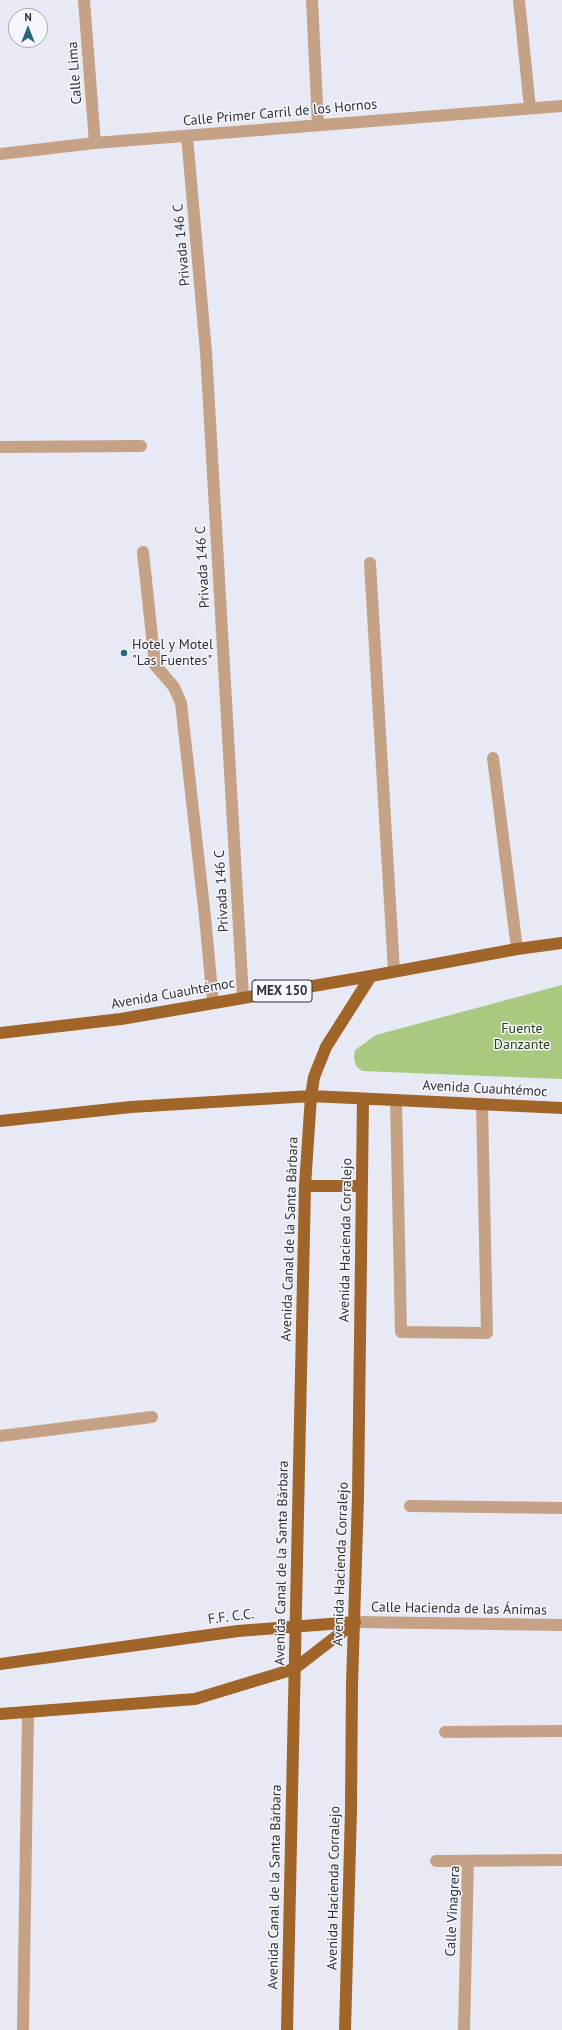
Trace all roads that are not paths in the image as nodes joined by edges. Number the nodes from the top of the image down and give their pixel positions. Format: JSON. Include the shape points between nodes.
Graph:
{"nodes":[{"id":1,"x":84,"y":0,"type":"edge"},
{"id":2,"x":312,"y":0,"type":"edge"},
{"id":3,"x":519,"y":0,"type":"edge"},
{"id":4,"x":562,"y":106,"type":"edge"},
{"id":5,"x":530,"y":108,"type":"junction"},
{"id":6,"x":318,"y":125,"type":"junction"},
{"id":7,"x":187,"y":136,"type":"junction"},
{"id":8,"x":95,"y":144,"type":"junction"},
{"id":9,"x":0,"y":154,"type":"edge"},
{"id":10,"x":0,"y":446,"type":"edge"},
{"id":11,"x":141,"y":446,"type":"dead end"},
{"id":12,"x":143,"y":552,"type":"dead end"},
{"id":13,"x":370,"y":563,"type":"dead end"},
{"id":14,"x":493,"y":758,"type":"dead end"},
{"id":15,"x":562,"y":942,"type":"edge"},
{"id":16,"x":516,"y":949,"type":"junction"},
{"id":17,"x":394,"y":971,"type":"junction"},
{"id":18,"x":371,"y":976,"type":"junction"},
{"id":19,"x":243,"y":998,"type":"junction"},
{"id":20,"x":213,"y":1002,"type":"junction"},
{"id":21,"x":0,"y":1033,"type":"edge"},
{"id":22,"x":310,"y":1096,"type":"junction"},
{"id":23,"x":363,"y":1098,"type":"junction"},
{"id":24,"x":396,"y":1100,"type":"junction"},
{"id":25,"x":482,"y":1104,"type":"junction"},
{"id":26,"x":562,"y":1108,"type":"edge"},
{"id":27,"x":0,"y":1121,"type":"edge"},
{"id":28,"x":305,"y":1186,"type":"junction"},
{"id":29,"x":362,"y":1186,"type":"junction"},
{"id":30,"x":152,"y":1417,"type":"dead end"},
{"id":31,"x":0,"y":1436,"type":"edge"},
{"id":32,"x":410,"y":1506,"type":"dead end"},
{"id":33,"x":562,"y":1508,"type":"edge"},
{"id":34,"x":355,"y":1622,"type":"junction"},
{"id":35,"x":562,"y":1625,"type":"edge"},
{"id":36,"x":296,"y":1626,"type":"junction"},
{"id":37,"x":0,"y":1664,"type":"edge"},
{"id":38,"x":294,"y":1669,"type":"junction"},
{"id":39,"x":28,"y":1713,"type":"junction"},
{"id":40,"x":0,"y":1714,"type":"edge"},
{"id":41,"x":445,"y":1732,"type":"dead end"},
{"id":42,"x":562,"y":1732,"type":"edge"},
{"id":43,"x":562,"y":1860,"type":"edge"},
{"id":44,"x":436,"y":1861,"type":"dead end"},
{"id":45,"x":468,"y":1861,"type":"junction"},
{"id":46,"x":22,"y":2030,"type":"edge"},
{"id":47,"x":287,"y":2030,"type":"edge"},
{"id":48,"x":345,"y":2030,"type":"edge"},
{"id":49,"x":464,"y":2030,"type":"edge"}],
"edges":[{"from":1,"to":8,"type":"street","name":"Calle Lima"},
{"from":2,"to":6,"type":"street"},
{"from":3,"to":5,"type":"street"},
{"from":4,"to":5,"type":"street","name":"Calle Primer Carril de los Hornos"},
{"from":5,"to":6,"type":"street","name":"Calle Primer Carril de los Hornos"},
{"from":6,"to":7,"type":"street","name":"Calle Primer Carril de los Hornos"},
{"from":7,"to":8,"type":"street","name":"Calle Primer Carril de los Hornos"},
{"from":7,"to":19,"type":"street","name":"Privada 146 C","via":[[206,352]]},
{"from":8,"to":9,"type":"street","name":"Calle Primer Carril de los Hornos"},
{"from":10,"to":11,"type":"street"},
{"from":12,"to":20,"type":"street","via":[[155,664],[174,687],[181,703]]},
{"from":13,"to":17,"type":"street"},
{"from":14,"to":16,"type":"street"},
{"from":15,"to":16,"type":"main road","name":"Avenida Cuauhtémoc","number":"MEX 150"},
{"from":16,"to":17,"type":"main road","name":"Avenida Cuauhtémoc","number":"MEX 150"},
{"from":17,"to":18,"type":"main road","name":"Avenida Cuauhtémoc","number":"MEX 150"},
{"from":18,"to":19,"type":"main road","name":"Avenida Cuauhtémoc","number":"MEX 150"},
{"from":18,"to":22,"type":"main road","name":"Avenida Canal de la Santa Bárbara","via":[[326,1047],[314,1077]]},
{"from":19,"to":20,"type":"main road","name":"Avenida Cuauhtémoc","number":"MEX 150"},
{"from":20,"to":21,"type":"main road","name":"Avenida Cuauhtémoc","number":"MEX 150","via":[[121,1019]]},
{"from":22,"to":23,"type":"main road","name":"Avenida Cuauhtémoc"},
{"from":22,"to":27,"type":"main road","name":"Avenida Cuauhtémoc","via":[[131,1107]]},
{"from":22,"to":28,"type":"main road","name":"Avenida Canal de la Santa Bárbara"},
{"from":23,"to":24,"type":"main road","name":"Avenida Cuauhtémoc"},
{"from":23,"to":29,"type":"main road","name":"Avenida Hacienda Corralejo"},
{"from":24,"to":25,"type":"main road","name":"Avenida Cuauhtémoc"},
{"from":24,"to":25,"type":"street","via":[[401,1332],[487,1333]]},
{"from":25,"to":26,"type":"main road","name":"Avenida Cuauhtémoc"},
{"from":28,"to":29,"type":"main road"},
{"from":28,"to":36,"type":"main road","name":"Avenida Canal de la Santa Bárbara"},
{"from":29,"to":34,"type":"main road","name":"Avenida Hacienda Corralejo"},
{"from":30,"to":31,"type":"street"},
{"from":32,"to":33,"type":"street"},
{"from":34,"to":35,"type":"street","name":"Calle Hacienda de las Ánimas"},
{"from":34,"to":36,"type":"main road","name":"F.F. C.C."},
{"from":34,"to":38,"type":"main road"},
{"from":34,"to":48,"type":"main road","name":"Avenida Hacienda Corralejo"},
{"from":36,"to":37,"type":"main road","name":"F.F. C.C.","via":[[238,1631]]},
{"from":36,"to":38,"type":"main road","name":"Avenida Canal de la Santa Bárbara"},
{"from":38,"to":39,"type":"main road","via":[[195,1700]]},
{"from":38,"to":47,"type":"main road","name":"Avenida Canal de la Santa Bárbara"},
{"from":39,"to":40,"type":"main road"},
{"from":39,"to":46,"type":"street"},
{"from":41,"to":42,"type":"street"},
{"from":43,"to":45,"type":"street","name":"Calle Vinagrera"},
{"from":44,"to":45,"type":"street"},
{"from":45,"to":49,"type":"street","name":"Calle Vinagrera"}]}
